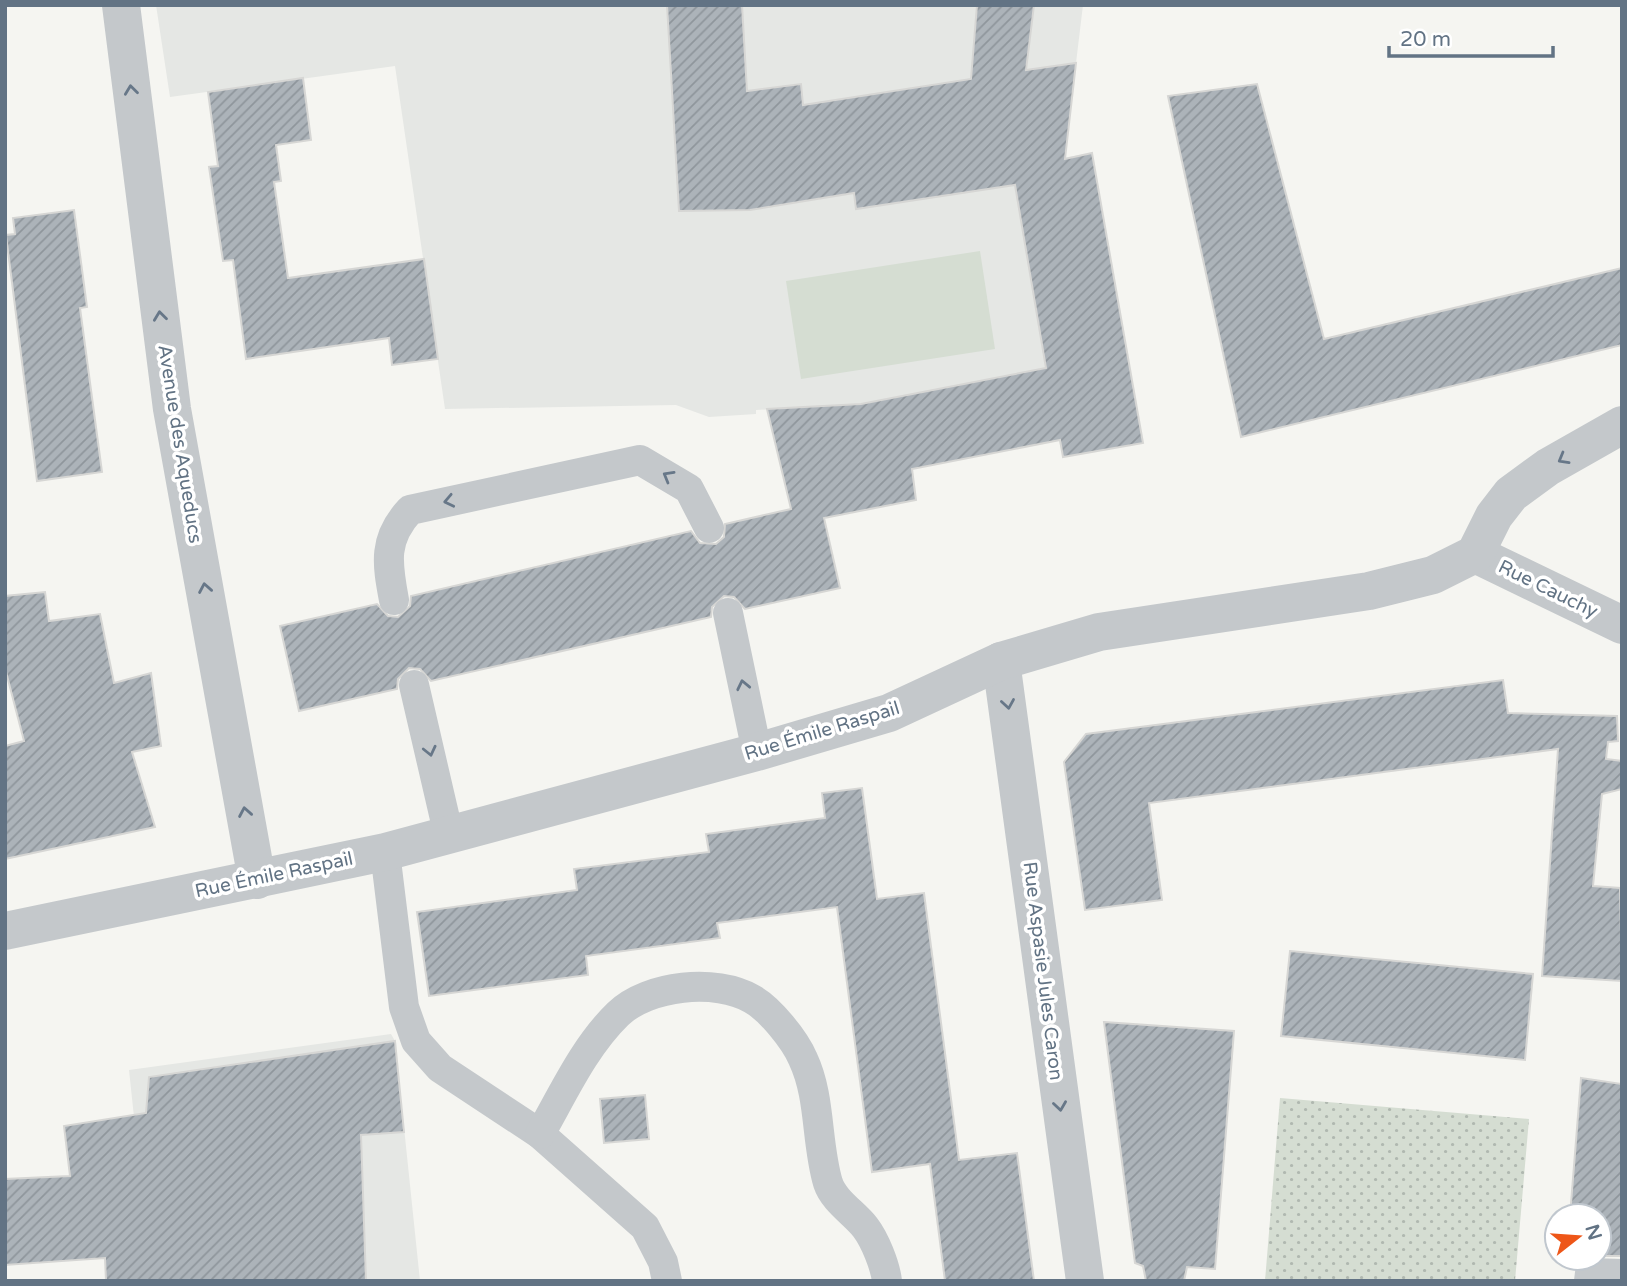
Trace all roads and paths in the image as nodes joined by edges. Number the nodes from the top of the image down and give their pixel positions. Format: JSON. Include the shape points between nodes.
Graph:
{"nodes":[{"id":1,"x":121,"y":5,"type":"edge"},
{"id":2,"x":1622,"y":425,"type":"edge"},
{"id":3,"x":709,"y":527,"type":"dead end"},
{"id":4,"x":1475,"y":554,"type":"junction"},
{"id":5,"x":394,"y":600,"type":"dead end"},
{"id":6,"x":728,"y":613,"type":"dead end"},
{"id":7,"x":1622,"y":625,"type":"edge"},
{"id":8,"x":1001,"y":661,"type":"junction"},
{"id":9,"x":414,"y":685,"type":"dead end"},
{"id":10,"x":757,"y":752,"type":"junction"},
{"id":11,"x":449,"y":836,"type":"junction"},
{"id":12,"x":385,"y":852,"type":"junction"},
{"id":13,"x":257,"y":880,"type":"junction"},
{"id":14,"x":5,"y":931,"type":"edge"},
{"id":15,"x":540,"y":1134,"type":"junction"},
{"id":16,"x":1622,"y":1274,"type":"edge"},
{"id":17,"x":1590,"y":1277,"type":"edge"},
{"id":18,"x":667,"y":1281,"type":"edge"},
{"id":19,"x":887,"y":1281,"type":"edge"},
{"id":20,"x":1085,"y":1281,"type":"edge"}],
"edges":[{"from":13,"to":1,"type":"street","name":"Avenue des Aqueducs","one_way":true,"via":[[172,409]]},
{"from":2,"to":4,"type":"street","one_way":true,"via":[[1511,494]]},
{"from":3,"to":5,"type":"lane","one_way":true,"via":[[689,489],[640,460],[410,510],[395,527],[387,564]]},
{"from":4,"to":7,"type":"street","name":"Rue Cauchy"},
{"from":4,"to":8,"type":"street","name":"Rue Émile Raspail","via":[[1433,575],[1401,584],[1120,628]]},
{"from":10,"to":6,"type":"lane","one_way":true},
{"from":8,"to":10,"type":"street","name":"Rue Émile Raspail","via":[[889,713]]},
{"from":8,"to":20,"type":"street","name":"Rue Aspasie Jules Caron","one_way":true},
{"from":9,"to":11,"type":"lane","one_way":true},
{"from":10,"to":11,"type":"street","name":"Rue Émile Raspail"},
{"from":11,"to":12,"type":"street","name":"Rue Émile Raspail"},
{"from":12,"to":13,"type":"street","name":"Rue Émile Raspail"},
{"from":12,"to":15,"type":"lane","via":[[404,1007],[416,1041],[440,1068]]},
{"from":13,"to":14,"type":"street","name":"Rue Émile Raspail"},
{"from":15,"to":18,"type":"lane","via":[[645,1227]]},
{"from":15,"to":19,"type":"lane","via":[[591,1047],[619,1013],[652,993],[706,985],[753,999],[785,1030],[804,1060],[829,1187],[867,1229]]},
{"from":16,"to":17,"type":"lane"}]}
